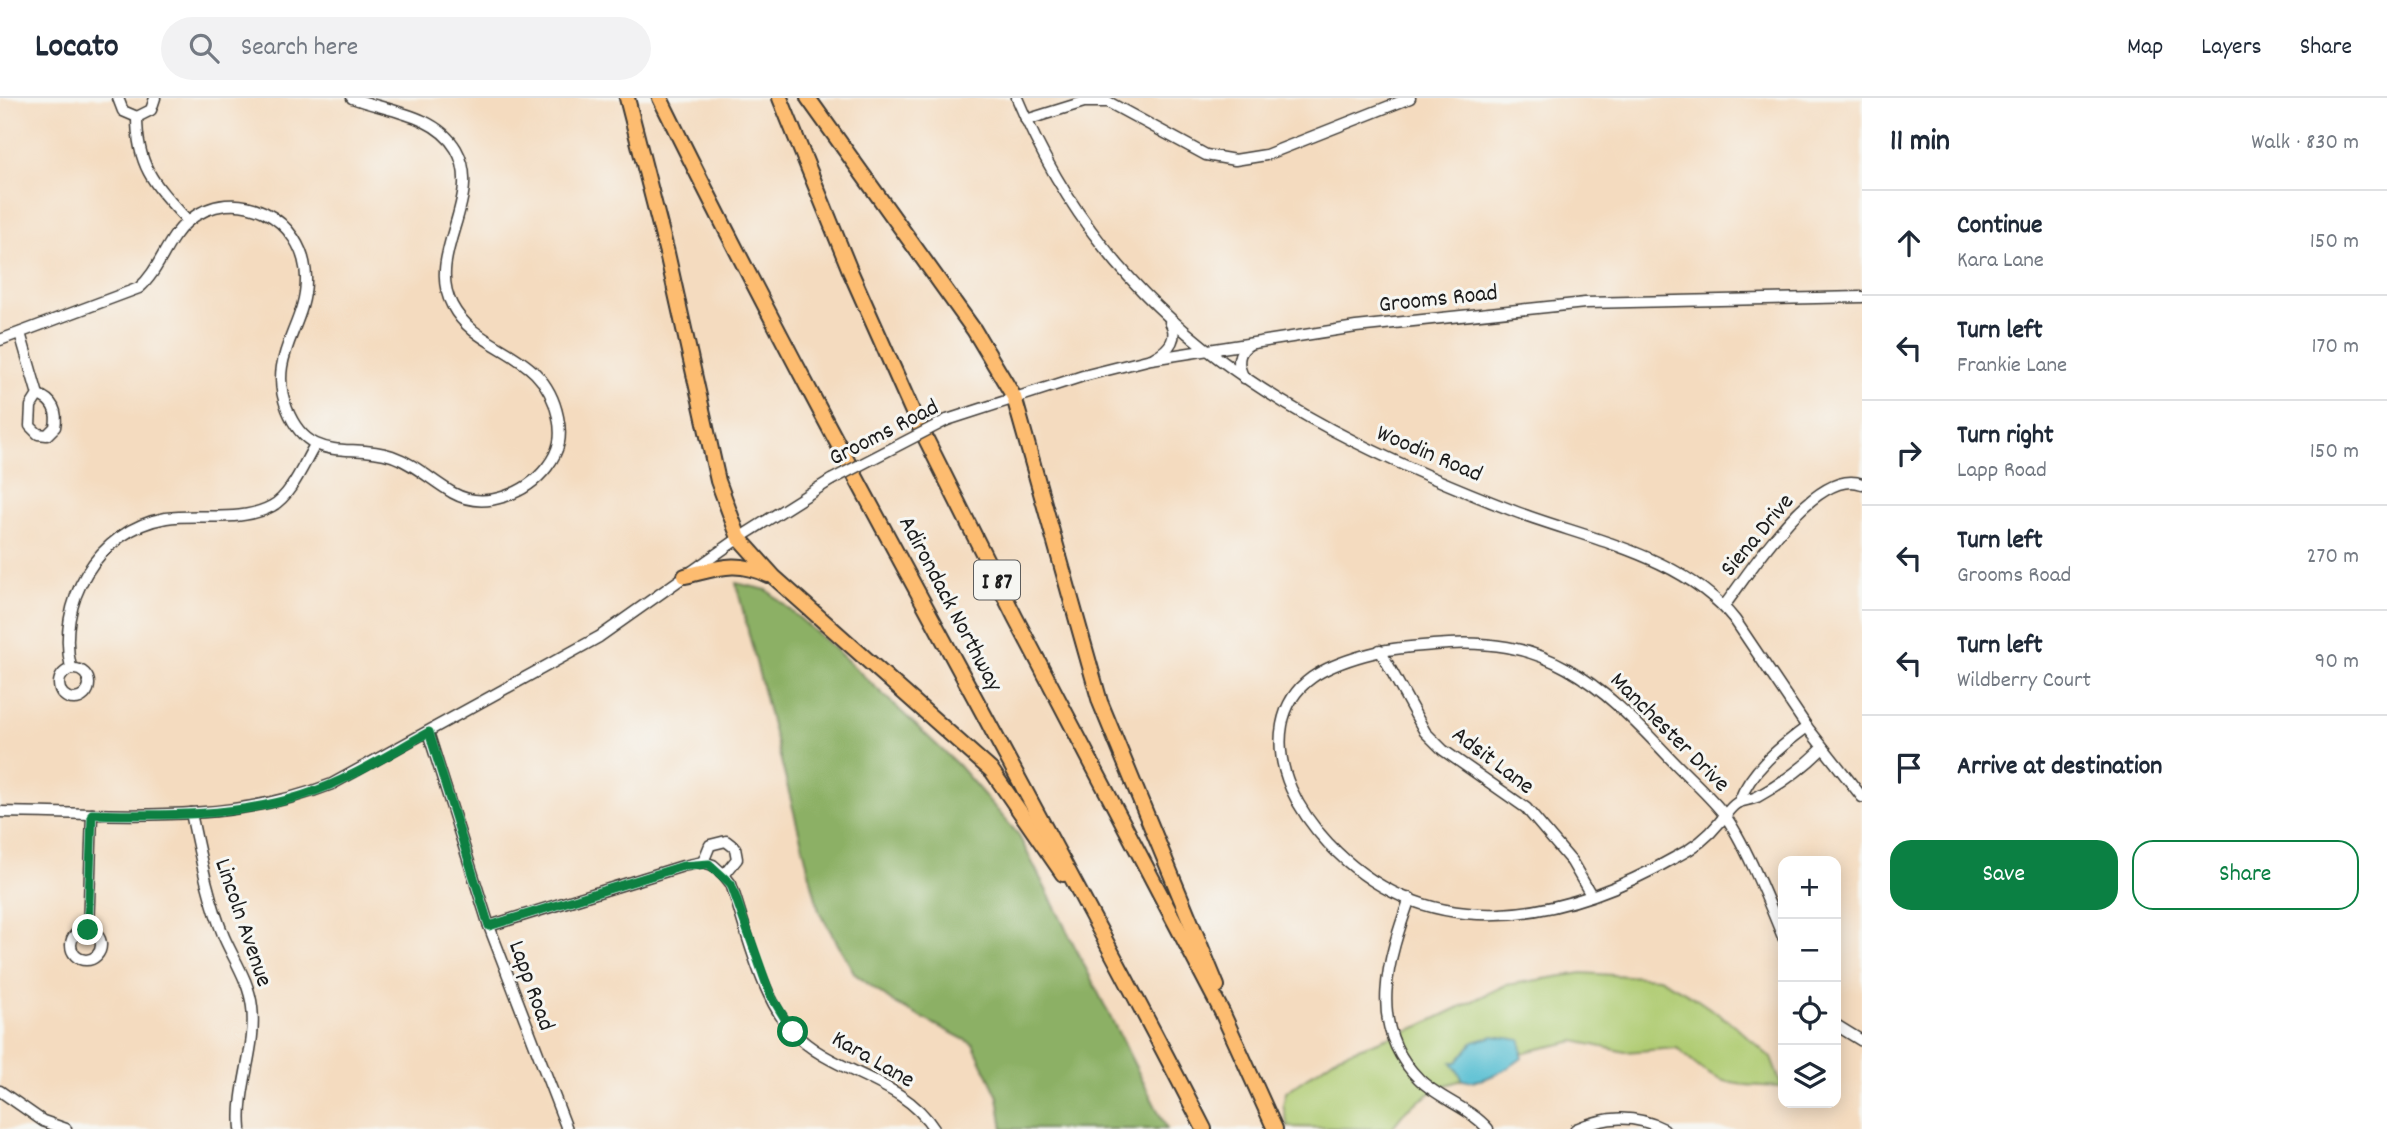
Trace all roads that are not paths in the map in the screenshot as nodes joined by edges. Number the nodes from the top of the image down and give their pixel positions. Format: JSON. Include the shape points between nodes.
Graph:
{"nodes":[{"id":1,"x":118,"y":98,"type":"edge"},
{"id":2,"x":155,"y":98,"type":"edge"},
{"id":3,"x":352,"y":98,"type":"edge"},
{"id":4,"x":627,"y":98,"type":"edge"},
{"id":5,"x":660,"y":98,"type":"edge"},
{"id":6,"x":780,"y":98,"type":"edge"},
{"id":7,"x":808,"y":98,"type":"edge"},
{"id":8,"x":1017,"y":98,"type":"edge"},
{"id":9,"x":1410,"y":98,"type":"edge"},
{"id":10,"x":1110,"y":100,"type":"edge"},
{"id":11,"x":137,"y":117,"type":"junction"},
{"id":12,"x":1026,"y":120,"type":"junction"},
{"id":13,"x":188,"y":221,"type":"junction"},
{"id":14,"x":1862,"y":298,"type":"edge"},
{"id":15,"x":1167,"y":318,"type":"junction"},
{"id":16,"x":20,"y":333,"type":"junction"},
{"id":17,"x":0,"y":340,"type":"edge"},
{"id":18,"x":1255,"y":342,"type":"junction"},
{"id":19,"x":1203,"y":349,"type":"junction"},
{"id":20,"x":1151,"y":359,"type":"junction"},
{"id":21,"x":1244,"y":379,"type":"junction"},
{"id":22,"x":38,"y":395,"type":"dead end"},
{"id":23,"x":1014,"y":397,"type":"junction"},
{"id":24,"x":315,"y":445,"type":"junction"},
{"id":25,"x":1862,"y":484,"type":"edge"},
{"id":26,"x":739,"y":538,"type":"junction"},
{"id":27,"x":685,"y":576,"type":"junction"},
{"id":28,"x":774,"y":578,"type":"junction"},
{"id":29,"x":1724,"y":606,"type":"junction"},
{"id":30,"x":1380,"y":650,"type":"junction"},
{"id":31,"x":71,"y":668,"type":"dead end"},
{"id":32,"x":1807,"y":727,"type":"junction"},
{"id":33,"x":429,"y":732,"type":"junction"},
{"id":34,"x":1823,"y":748,"type":"junction"},
{"id":35,"x":1862,"y":797,"type":"edge"},
{"id":36,"x":1739,"y":802,"type":"junction"},
{"id":37,"x":0,"y":812,"type":"edge"},
{"id":38,"x":191,"y":813,"type":"junction"},
{"id":39,"x":92,"y":814,"type":"junction"},
{"id":40,"x":1724,"y":814,"type":"junction"},
{"id":41,"x":703,"y":862,"type":"junction"},
{"id":42,"x":724,"y":875,"type":"junction"},
{"id":43,"x":1591,"y":895,"type":"junction"},
{"id":44,"x":1410,"y":898,"type":"junction"},
{"id":45,"x":489,"y":926,"type":"junction"},
{"id":46,"x":1778,"y":927,"type":"edge"},
{"id":47,"x":88,"y":930,"type":"dead end"},
{"id":48,"x":1104,"y":933,"type":"junction"},
{"id":49,"x":1841,"y":1028,"type":"edge"},
{"id":50,"x":1862,"y":1041,"type":"edge"},
{"id":51,"x":1240,"y":1049,"type":"junction"},
{"id":52,"x":0,"y":1091,"type":"edge"},
{"id":53,"x":66,"y":1129,"type":"edge"},
{"id":54,"x":241,"y":1129,"type":"edge"},
{"id":55,"x":567,"y":1129,"type":"edge"},
{"id":56,"x":934,"y":1129,"type":"edge"},
{"id":57,"x":1204,"y":1129,"type":"edge"},
{"id":58,"x":1275,"y":1129,"type":"edge"},
{"id":59,"x":1488,"y":1129,"type":"edge"},
{"id":60,"x":1576,"y":1129,"type":"edge"},
{"id":61,"x":1664,"y":1129,"type":"edge"}],
"edges":[{"from":1,"to":11,"type":"street","via":[[123,111]]},
{"from":2,"to":11,"type":"street","via":[[151,110]]},
{"from":3,"to":24,"type":"street","via":[[427,122],[456,149],[464,183],[445,278],[450,300],[468,324],[528,365],[547,385],[555,401],[561,439],[552,459],[517,494],[471,499],[387,455]]},
{"from":4,"to":26,"type":"highway","via":[[718,481]]},
{"from":5,"to":48,"type":"highway","name":"Adirondack Northway","via":[[727,232]]},
{"from":6,"to":51,"type":"highway","name":"Adirondack Northway","number":"I 87","via":[[915,417]]},
{"from":7,"to":23,"type":"highway","via":[[974,330]]},
{"from":8,"to":12,"type":"street","name":"Woodin Road"},
{"from":9,"to":10,"type":"street","via":[[1266,155],[1235,160],[1206,155]]},
{"from":10,"to":12,"type":"street","via":[[1084,102]]},
{"from":11,"to":13,"type":"street","via":[[137,145],[148,173]]},
{"from":12,"to":15,"type":"street","name":"Woodin Road","via":[[1082,220]]},
{"from":13,"to":16,"type":"street","via":[[139,288]]},
{"from":13,"to":24,"type":"street","via":[[209,209],[243,204],[280,221],[298,243],[305,292],[281,361],[281,388],[291,419]]},
{"from":14,"to":18,"type":"street","name":"Grooms Road","via":[[1585,303]]},
{"from":15,"to":19,"type":"street","name":"Woodin Road"},
{"from":15,"to":20,"type":"street","via":[[1174,332],[1172,343]]},
{"from":16,"to":17,"type":"street"},
{"from":16,"to":22,"type":"street"},
{"from":18,"to":19,"type":"street","name":"Grooms Road"},
{"from":18,"to":21,"type":"street","via":[[1244,347],[1239,357]]},
{"from":19,"to":20,"type":"street","name":"Grooms Road"},
{"from":19,"to":21,"type":"street","name":"Woodin Road"},
{"from":20,"to":23,"type":"street","name":"Grooms Road"},
{"from":21,"to":29,"type":"street","name":"Woodin Road","via":[[1290,409],[1382,456],[1514,511],[1643,556]]},
{"from":23,"to":26,"type":"street","name":"Grooms Road","bridge":true,"via":[[947,420],[831,480]]},
{"from":23,"to":51,"type":"highway","via":[[1100,702]]},
{"from":24,"to":31,"type":"street","via":[[271,506],[232,515],[150,522],[100,555],[80,583],[68,616],[66,648]]},
{"from":25,"to":29,"type":"street","name":"Siena Drive","via":[[1852,481],[1831,486],[1800,510]]},
{"from":26,"to":27,"type":"street","name":"Grooms Road"},
{"from":26,"to":28,"type":"highway"},
{"from":27,"to":28,"type":"highway","via":[[742,565]]},
{"from":27,"to":33,"type":"street","name":"Grooms Road","via":[[599,637]]},
{"from":28,"to":48,"type":"highway","via":[[992,771]]},
{"from":29,"to":32,"type":"street","name":"Woodin Road"},
{"from":30,"to":40,"type":"street","name":"Manchester Drive","via":[[1494,643],[1548,658],[1593,683],[1630,715]]},
{"from":30,"to":43,"type":"street","name":"Adsit Lane","via":[[1425,732],[1443,750],[1526,808],[1572,862]]},
{"from":30,"to":44,"type":"street","name":"Manchester Drive","via":[[1325,668],[1298,688],[1289,700],[1280,748],[1298,804],[1320,834],[1350,865]]},
{"from":32,"to":34,"type":"street","name":"Woodin Road"},
{"from":32,"to":36,"type":"street","name":"Manchester Drive","via":[[1772,757],[1743,790]]},
{"from":33,"to":38,"type":"street","name":"Grooms Road","via":[[305,795]]},
{"from":33,"to":45,"type":"street","name":"Lapp Road"},
{"from":34,"to":35,"type":"street","name":"Woodin Road"},
{"from":34,"to":36,"type":"street","name":"Manchester Drive","via":[[1761,794]]},
{"from":36,"to":40,"type":"street","name":"Manchester Drive"},
{"from":37,"to":39,"type":"street","name":"Grooms Road"},
{"from":38,"to":39,"type":"street","name":"Grooms Road"},
{"from":38,"to":54,"type":"street","name":"Lincoln Avenue","via":[[212,900],[252,1007],[253,1038],[242,1090]]},
{"from":39,"to":47,"type":"street"},
{"from":40,"to":43,"type":"street","name":"Manchester Drive","via":[[1698,844],[1676,858]]},
{"from":40,"to":46,"type":"street"},
{"from":41,"to":42,"type":"street"},
{"from":41,"to":42,"type":"street","via":[[710,845],[720,840],[731,844],[737,859]]},
{"from":41,"to":45,"type":"street"},
{"from":42,"to":56,"type":"street","name":"Kara Lane","via":[[770,994],[793,1032],[821,1054],[904,1096]]},
{"from":43,"to":44,"type":"street","name":"Manchester Drive","via":[[1542,909],[1478,916],[1437,909]]},
{"from":44,"to":59,"type":"street","via":[[1386,973],[1386,1020],[1419,1079]]},
{"from":45,"to":55,"type":"street","name":"Lapp Road"},
{"from":48,"to":57,"type":"highway","name":"Adirondack Northway"},
{"from":49,"to":50,"type":"street"},
{"from":51,"to":58,"type":"highway","name":"Adirondack Northway","number":"I 87"},
{"from":52,"to":53,"type":"street","via":[[43,1121]]},
{"from":60,"to":61,"type":"street","via":[[1622,1117]]}]}
